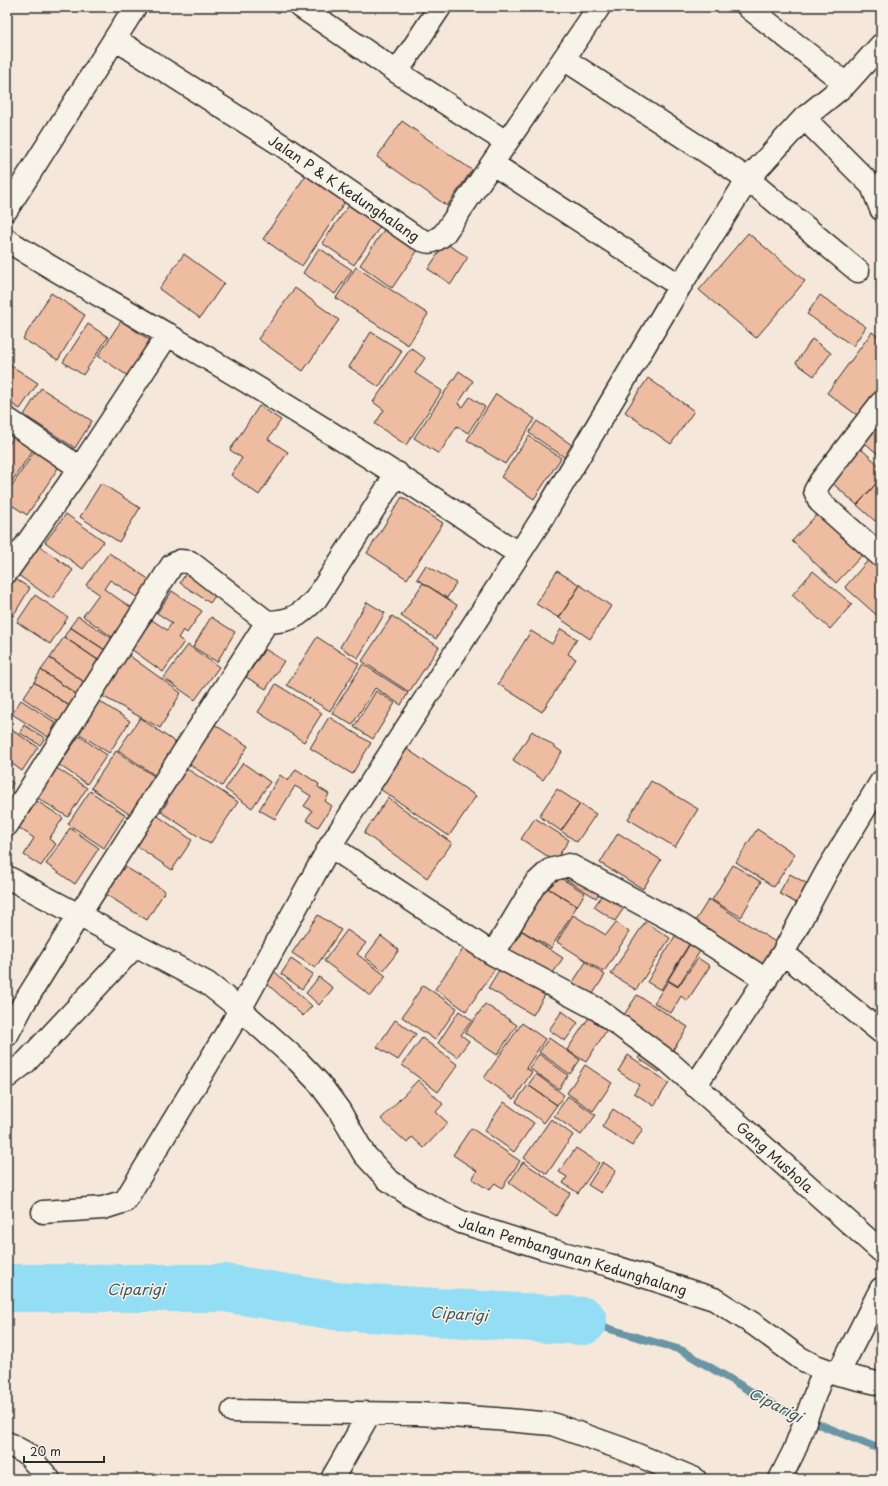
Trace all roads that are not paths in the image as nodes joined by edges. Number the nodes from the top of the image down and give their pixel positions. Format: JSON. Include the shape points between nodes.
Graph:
{"nodes":[{"id":1,"x":135,"y":7,"type":"edge"},
{"id":2,"x":301,"y":7,"type":"edge"},
{"id":3,"x":440,"y":7,"type":"edge"},
{"id":4,"x":598,"y":7,"type":"edge"},
{"id":5,"x":748,"y":7,"type":"edge"},
{"id":6,"x":115,"y":39,"type":"junction"},
{"id":7,"x":881,"y":45,"type":"edge"},
{"id":8,"x":564,"y":59,"type":"junction"},
{"id":9,"x":397,"y":72,"type":"junction"},
{"id":10,"x":846,"y":84,"type":"junction"},
{"id":11,"x":804,"y":118,"type":"junction"},
{"id":12,"x":506,"y":142,"type":"junction"},
{"id":13,"x":493,"y":164,"type":"junction"},
{"id":14,"x":748,"y":179,"type":"junction"},
{"id":15,"x":7,"y":209,"type":"edge"},
{"id":16,"x":881,"y":209,"type":"edge"},
{"id":17,"x":7,"y":240,"type":"edge"},
{"id":18,"x":858,"y":271,"type":"dead end"},
{"id":19,"x":680,"y":286,"type":"junction"},
{"id":20,"x":168,"y":334,"type":"junction"},
{"id":21,"x":881,"y":404,"type":"edge"},
{"id":22,"x":7,"y":419,"type":"edge"},
{"id":23,"x":80,"y":468,"type":"junction"},
{"id":24,"x":397,"y":473,"type":"junction"},
{"id":25,"x":519,"y":554,"type":"junction"},
{"id":26,"x":881,"y":556,"type":"edge"},
{"id":27,"x":7,"y":572,"type":"edge"},
{"id":28,"x":267,"y":622,"type":"junction"},
{"id":29,"x":880,"y":788,"type":"edge"},
{"id":30,"x":7,"y":824,"type":"edge"},
{"id":31,"x":330,"y":846,"type":"junction"},
{"id":32,"x":7,"y":877,"type":"edge"},
{"id":33,"x":79,"y":915,"type":"junction"},
{"id":34,"x":136,"y":945,"type":"junction"},
{"id":35,"x":783,"y":953,"type":"junction"},
{"id":36,"x":493,"y":954,"type":"junction"},
{"id":37,"x":766,"y":980,"type":"junction"},
{"id":38,"x":240,"y":1008,"type":"junction"},
{"id":39,"x":881,"y":1032,"type":"edge"},
{"id":40,"x":7,"y":1035,"type":"edge"},
{"id":41,"x":7,"y":1077,"type":"edge"},
{"id":42,"x":695,"y":1086,"type":"junction"},
{"id":43,"x":43,"y":1212,"type":"dead end"},
{"id":44,"x":881,"y":1251,"type":"edge"},
{"id":45,"x":881,"y":1288,"type":"edge"},
{"id":46,"x":826,"y":1377,"type":"junction"},
{"id":47,"x":881,"y":1384,"type":"edge"},
{"id":48,"x":233,"y":1411,"type":"dead end"},
{"id":49,"x":369,"y":1414,"type":"junction"},
{"id":50,"x":7,"y":1443,"type":"edge"},
{"id":51,"x":50,"y":1479,"type":"edge"},
{"id":52,"x":332,"y":1479,"type":"edge"},
{"id":53,"x":695,"y":1479,"type":"edge"},
{"id":54,"x":780,"y":1479,"type":"edge"}],
"edges":[{"from":1,"to":6,"type":"street"},
{"from":2,"to":9,"type":"street"},
{"from":3,"to":9,"type":"street"},
{"from":4,"to":8,"type":"street","name":"Jalan P & K Kedunghalang"},
{"from":5,"to":10,"type":"street"},
{"from":6,"to":13,"type":"street","name":"Jalan P & K Kedunghalang","via":[[243,120],[427,243],[434,242],[444,234]]},
{"from":6,"to":15,"type":"street"},
{"from":7,"to":10,"type":"street"},
{"from":8,"to":12,"type":"street","name":"Jalan P & K Kedunghalang"},
{"from":8,"to":14,"type":"street"},
{"from":9,"to":12,"type":"street"},
{"from":10,"to":11,"type":"street"},
{"from":11,"to":14,"type":"street"},
{"from":11,"to":16,"type":"street","via":[[872,186]]},
{"from":12,"to":13,"type":"street","name":"Jalan P & K Kedunghalang"},
{"from":13,"to":19,"type":"street"},
{"from":14,"to":18,"type":"street"},
{"from":14,"to":19,"type":"street"},
{"from":17,"to":20,"type":"street","via":[[51,269]]},
{"from":19,"to":25,"type":"street"},
{"from":20,"to":23,"type":"street"},
{"from":20,"to":24,"type":"street"},
{"from":21,"to":26,"type":"street","via":[[814,492],[820,502]]},
{"from":22,"to":23,"type":"street"},
{"from":23,"to":27,"type":"street"},
{"from":24,"to":25,"type":"street"},
{"from":24,"to":28,"type":"street","via":[[316,599],[304,611],[286,621]]},
{"from":25,"to":31,"type":"street"},
{"from":28,"to":30,"type":"street","via":[[190,562],[180,561],[172,565]]},
{"from":28,"to":33,"type":"street"},
{"from":29,"to":35,"type":"street","via":[[827,872]]},
{"from":31,"to":36,"type":"street","name":"Gang Mushola"},
{"from":31,"to":38,"type":"street"},
{"from":32,"to":33,"type":"street","name":"Jalan Pembangunan Kedunghalang"},
{"from":33,"to":34,"type":"street","name":"Jalan Pembangunan Kedunghalang"},
{"from":33,"to":40,"type":"street"},
{"from":34,"to":38,"type":"street","name":"Jalan Pembangunan Kedunghalang","via":[[207,983]]},
{"from":34,"to":41,"type":"street","via":[[26,1062]]},
{"from":35,"to":37,"type":"street"},
{"from":35,"to":39,"type":"street"},
{"from":36,"to":37,"type":"street","via":[[535,884],[550,870],[569,865],[681,925]]},
{"from":36,"to":42,"type":"street","name":"Gang Mushola","via":[[597,1010],[669,1062]]},
{"from":37,"to":42,"type":"street"},
{"from":38,"to":43,"type":"street","via":[[125,1201],[103,1208]]},
{"from":38,"to":46,"type":"street","name":"Jalan Pembangunan Kedunghalang","via":[[319,1083],[339,1110],[364,1154],[387,1179],[411,1196],[461,1222],[714,1299],[755,1325]]},
{"from":42,"to":44,"type":"street","name":"Gang Mushola"},
{"from":45,"to":46,"type":"street"},
{"from":46,"to":47,"type":"street","name":"Jalan Pembangunan Kedunghalang"},
{"from":46,"to":54,"type":"street"},
{"from":48,"to":49,"type":"street"},
{"from":49,"to":52,"type":"street"},
{"from":49,"to":53,"type":"street","via":[[552,1424],[623,1449]]},
{"from":50,"to":51,"type":"street","via":[[27,1454]]}]}
